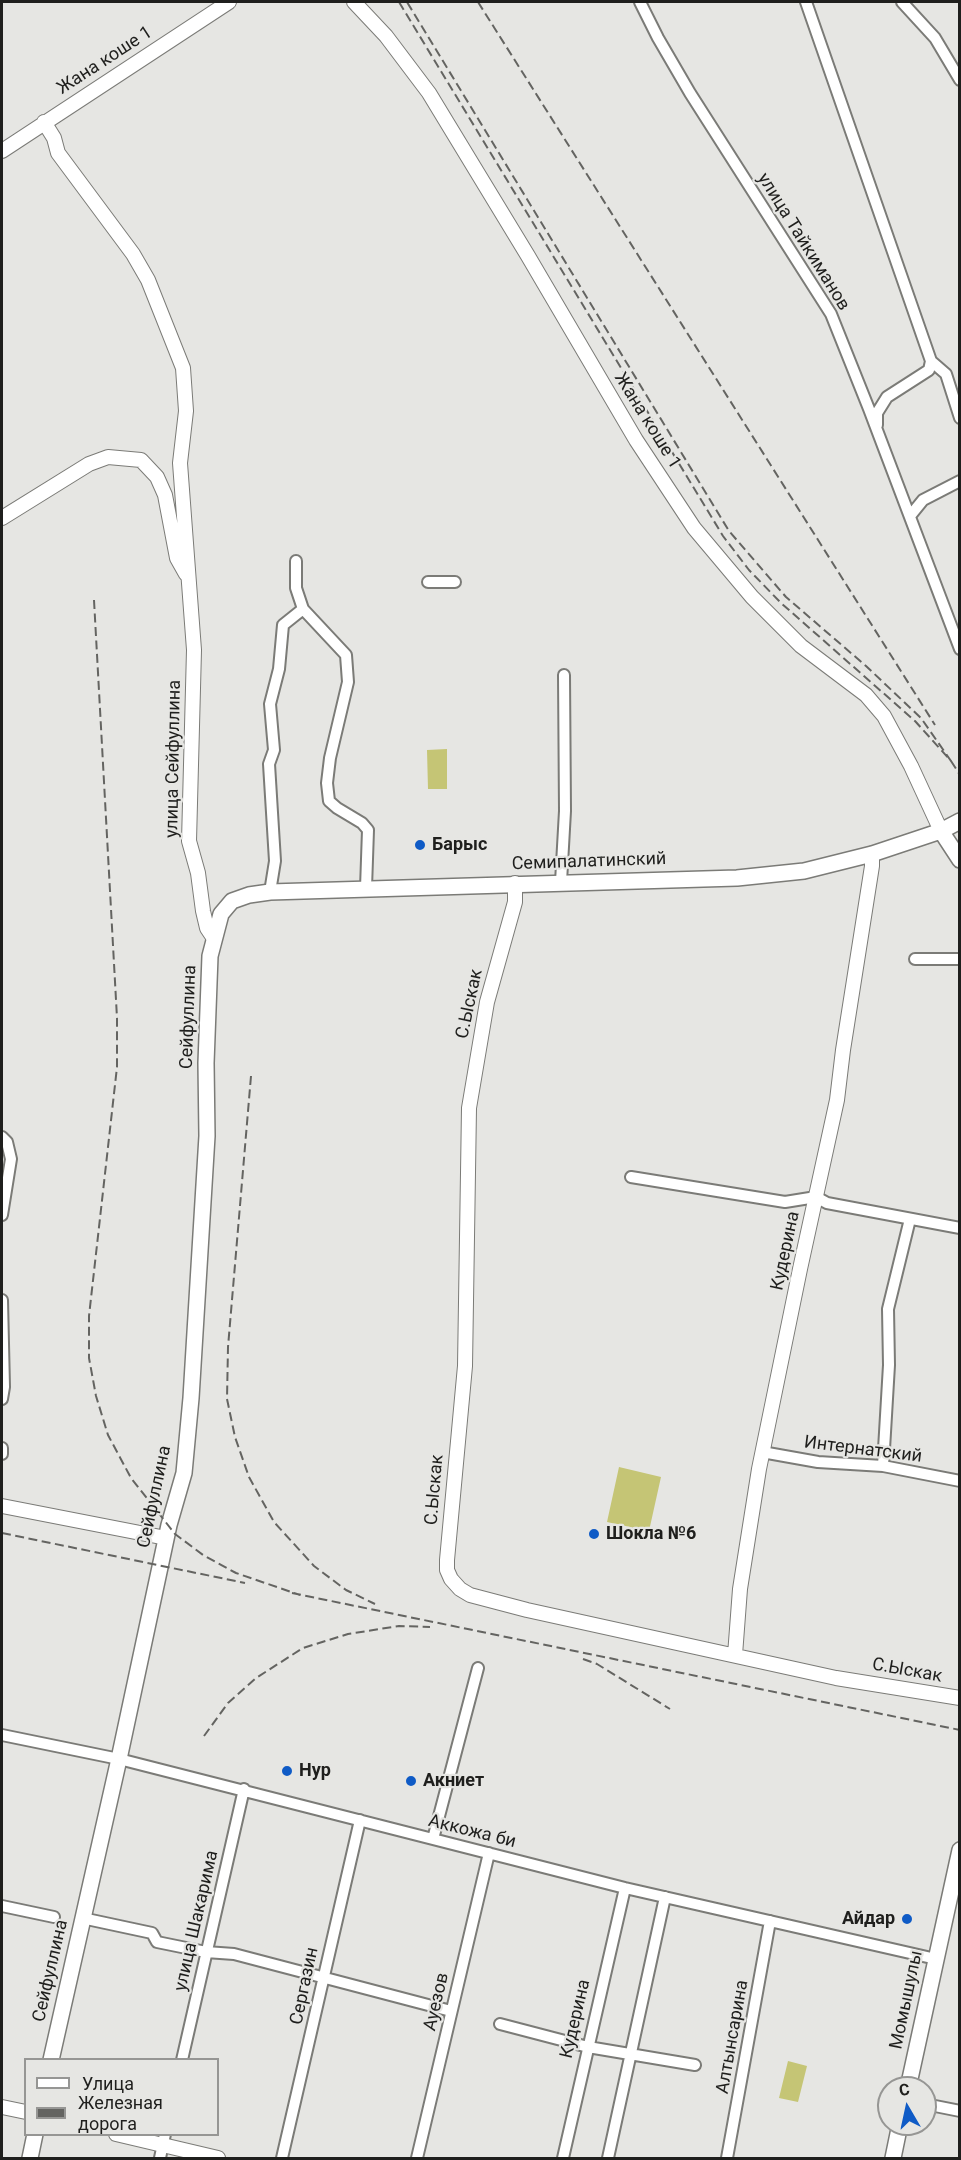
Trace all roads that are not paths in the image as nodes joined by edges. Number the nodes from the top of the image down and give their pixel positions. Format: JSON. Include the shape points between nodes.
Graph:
{"nodes":[{"id":1,"x":229,"y":2,"type":"edge"},
{"id":2,"x":354,"y":2,"type":"edge"},
{"id":3,"x":640,"y":2,"type":"edge"},
{"id":4,"x":806,"y":2,"type":"edge"},
{"id":5,"x":902,"y":2,"type":"edge"},
{"id":6,"x":960,"y":80,"type":"edge"},
{"id":7,"x":44,"y":122,"type":"junction"},
{"id":8,"x":2,"y":151,"type":"edge"},
{"id":9,"x":931,"y":361,"type":"junction"},
{"id":10,"x":960,"y":418,"type":"edge"},
{"id":11,"x":876,"y":432,"type":"junction"},
{"id":12,"x":960,"y":481,"type":"edge"},
{"id":13,"x":909,"y":516,"type":"junction"},
{"id":14,"x":2,"y":518,"type":"edge"},
{"id":15,"x":296,"y":561,"type":"dead end"},
{"id":16,"x":188,"y":578,"type":"junction"},
{"id":17,"x":428,"y":582,"type":"dead end"},
{"id":18,"x":455,"y":582,"type":"dead end"},
{"id":19,"x":303,"y":609,"type":"junction"},
{"id":20,"x":959,"y":646,"type":"edge"},
{"id":21,"x":564,"y":675,"type":"dead end"},
{"id":22,"x":960,"y":821,"type":"edge"},
{"id":23,"x":941,"y":831,"type":"junction"},
{"id":24,"x":872,"y":854,"type":"junction"},
{"id":25,"x":960,"y":860,"type":"edge"},
{"id":26,"x":561,"y":882,"type":"junction"},
{"id":27,"x":515,"y":884,"type":"junction"},
{"id":28,"x":366,"y":888,"type":"junction"},
{"id":29,"x":270,"y":892,"type":"junction"},
{"id":30,"x":232,"y":901,"type":"joint"},
{"id":31,"x":213,"y":938,"type":"junction"},
{"id":32,"x":915,"y":959,"type":"dead end"},
{"id":33,"x":960,"y":959,"type":"edge"},
{"id":34,"x":2,"y":1137,"type":"edge"},
{"id":35,"x":631,"y":1177,"type":"dead end"},
{"id":36,"x":816,"y":1197,"type":"junction"},
{"id":37,"x":2,"y":1215,"type":"edge"},
{"id":38,"x":910,"y":1219,"type":"junction"},
{"id":39,"x":960,"y":1228,"type":"edge"},
{"id":40,"x":2,"y":1300,"type":"edge"},
{"id":41,"x":2,"y":1399,"type":"edge"},
{"id":42,"x":2,"y":1448,"type":"edge"},
{"id":43,"x":762,"y":1452,"type":"junction"},
{"id":44,"x":2,"y":1454,"type":"edge"},
{"id":45,"x":884,"y":1466,"type":"junction"},
{"id":46,"x":960,"y":1481,"type":"edge"},
{"id":47,"x":2,"y":1506,"type":"edge"},
{"id":48,"x":166,"y":1538,"type":"junction"},
{"id":49,"x":735,"y":1656,"type":"junction"},
{"id":50,"x":478,"y":1668,"type":"dead end"},
{"id":51,"x":960,"y":1698,"type":"edge"},
{"id":52,"x":2,"y":1735,"type":"edge"},
{"id":53,"x":119,"y":1759,"type":"junction"},
{"id":54,"x":244,"y":1789,"type":"junction"},
{"id":55,"x":360,"y":1820,"type":"junction"},
{"id":56,"x":433,"y":1839,"type":"junction"},
{"id":57,"x":960,"y":1850,"type":"edge"},
{"id":58,"x":489,"y":1852,"type":"junction"},
{"id":59,"x":625,"y":1888,"type":"junction"},
{"id":60,"x":665,"y":1897,"type":"junction"},
{"id":61,"x":2,"y":1906,"type":"edge"},
{"id":62,"x":54,"y":1917,"type":"dead end"},
{"id":63,"x":82,"y":1918,"type":"junction"},
{"id":64,"x":770,"y":1921,"type":"junction"},
{"id":65,"x":206,"y":1952,"type":"junction"},
{"id":66,"x":936,"y":1959,"type":"junction"},
{"id":67,"x":324,"y":1977,"type":"junction"},
{"id":68,"x":452,"y":2011,"type":"junction"},
{"id":69,"x":500,"y":2024,"type":"dead end"},
{"id":70,"x":588,"y":2047,"type":"junction"},
{"id":71,"x":630,"y":2052,"type":"junction"},
{"id":72,"x":51,"y":2058,"type":"edge"},
{"id":73,"x":182,"y":2058,"type":"edge"},
{"id":74,"x":695,"y":2065,"type":"dead end"},
{"id":75,"x":911,"y":2076,"type":"edge"},
{"id":76,"x":937,"y":2106,"type":"edge"},
{"id":77,"x":2,"y":2107,"type":"edge"},
{"id":78,"x":960,"y":2111,"type":"edge"},
{"id":79,"x":24,"y":2112,"type":"edge"},
{"id":80,"x":35,"y":2136,"type":"edge"},
{"id":81,"x":124,"y":2136,"type":"edge"},
{"id":82,"x":898,"y":2136,"type":"edge"},
{"id":83,"x":162,"y":2146,"type":"edge"},
{"id":84,"x":30,"y":2158,"type":"edge"},
{"id":85,"x":218,"y":2158,"type":"edge"},
{"id":86,"x":282,"y":2158,"type":"edge"},
{"id":87,"x":417,"y":2158,"type":"edge"},
{"id":88,"x":563,"y":2158,"type":"edge"},
{"id":89,"x":608,"y":2158,"type":"edge"},
{"id":90,"x":727,"y":2158,"type":"edge"},
{"id":91,"x":893,"y":2158,"type":"edge"}],
"edges":[{"from":1,"to":7,"type":"street","name":"Жана коше 1"},
{"from":2,"to":23,"type":"street","name":"Жана коше 1","via":[[386,36],[429,93],[636,440],[694,528],[752,597],[801,645],[866,695],[884,716]]},
{"from":3,"to":11,"type":"street","name":"улица Тайкиманов","via":[[690,93],[831,314]]},
{"from":4,"to":9,"type":"street"},
{"from":5,"to":6,"type":"street","via":[[935,38]]},
{"from":7,"to":8,"type":"street","name":"Жана коше 1"},
{"from":7,"to":16,"type":"street","name":"улица Сейфуллина","via":[[58,153],[148,280],[183,368],[186,411],[180,463]]},
{"from":9,"to":10,"type":"street","via":[[946,374]]},
{"from":9,"to":11,"type":"street","via":[[929,370],[887,397],[877,413]]},
{"from":11,"to":13,"type":"street","name":"улица Тайкиманов"},
{"from":12,"to":13,"type":"street","via":[[923,500]]},
{"from":13,"to":20,"type":"street","name":"улица Тайкиманов"},
{"from":14,"to":16,"type":"street","name":"улица Сейфуллина","via":[[89,464],[108,457],[141,460],[157,477],[165,495],[177,558]]},
{"from":15,"to":19,"type":"street"},
{"from":16,"to":31,"type":"street","name":"улица Сейфуллина","via":[[194,650],[189,841],[207,928]]},
{"from":17,"to":18,"type":"street"},
{"from":19,"to":28,"type":"street","via":[[346,655],[348,682],[327,783],[330,801],[368,830]]},
{"from":19,"to":29,"type":"street","via":[[283,625],[279,669],[270,704],[275,861]]},
{"from":21,"to":26,"type":"street","via":[[566,811]]},
{"from":22,"to":23,"type":"main road","name":"Семипалатинский"},
{"from":23,"to":24,"type":"main road","name":"Семипалатинский"},
{"from":23,"to":25,"type":"main road"},
{"from":24,"to":26,"type":"main road","name":"Семипалатинский","via":[[804,871],[737,878]]},
{"from":24,"to":36,"type":"street","name":"Кудерина","via":[[837,1100]]},
{"from":26,"to":27,"type":"main road","name":"Семипалатинский"},
{"from":27,"to":28,"type":"main road","name":"Семипалатинский"},
{"from":27,"to":49,"type":"street","name":"С.Ыскак","via":[[514,902],[487,1002],[469,1108],[465,1366],[447,1570],[460,1589],[470,1595]]},
{"from":28,"to":29,"type":"main road","name":"Семипалатинский"},
{"from":29,"to":30,"type":"main road","name":"Семипалатинский"},
{"from":30,"to":31,"type":"main road","name":"Сейфуллина","via":[[221,914]]},
{"from":31,"to":48,"type":"main road","name":"Сейфуллина","via":[[207,1136],[191,1398],[184,1473]]},
{"from":32,"to":33,"type":"street"},
{"from":34,"to":37,"type":"street","via":[[10,1159]]},
{"from":35,"to":36,"type":"street","via":[[784,1202]]},
{"from":36,"to":38,"type":"street","via":[[827,1203]]},
{"from":36,"to":43,"type":"street","name":"Кудерина"},
{"from":38,"to":39,"type":"street"},
{"from":38,"to":45,"type":"street","via":[[888,1309]]},
{"from":40,"to":41,"type":"street"},
{"from":42,"to":44,"type":"street"},
{"from":43,"to":45,"type":"street","name":"Интернатский","via":[[818,1462]]},
{"from":43,"to":49,"type":"street","name":"Кудерина","via":[[740,1589]]},
{"from":45,"to":46,"type":"street","name":"Интернатский"},
{"from":47,"to":48,"type":"street"},
{"from":48,"to":53,"type":"main road","name":"Сейфуллина"},
{"from":49,"to":51,"type":"street","name":"С.Ыскак","via":[[836,1678]]},
{"from":50,"to":56,"type":"street"},
{"from":52,"to":53,"type":"street","name":"Аккожа би"},
{"from":53,"to":54,"type":"street","name":"Аккожа би"},
{"from":53,"to":63,"type":"main road","name":"Сейфуллина"},
{"from":54,"to":55,"type":"street","name":"Аккожа би"},
{"from":54,"to":65,"type":"street","name":"улица Шакарима"},
{"from":55,"to":56,"type":"street","name":"Аккожа би"},
{"from":55,"to":67,"type":"street","name":"Сергазин"},
{"from":56,"to":58,"type":"street","name":"Аккожа би"},
{"from":57,"to":66,"type":"main road","name":"Момышулы"},
{"from":58,"to":59,"type":"street","name":"Аккожа би"},
{"from":58,"to":68,"type":"street","name":"Ауезов"},
{"from":59,"to":60,"type":"street","name":"Аккожа би"},
{"from":59,"to":70,"type":"street","name":"Кудерина"},
{"from":60,"to":64,"type":"street","name":"Аккожа би"},
{"from":60,"to":71,"type":"street"},
{"from":61,"to":62,"type":"street"},
{"from":63,"to":65,"type":"street","via":[[152,1933],[157,1942]]},
{"from":63,"to":72,"type":"main road","name":"Сейфуллина"},
{"from":64,"to":66,"type":"street","name":"Аккожа би"},
{"from":64,"to":90,"type":"street","name":"Алтынсарина"},
{"from":65,"to":67,"type":"street","via":[[234,1954]]},
{"from":65,"to":73,"type":"street","name":"улица Шакарима"},
{"from":66,"to":75,"type":"main road","name":"Момышулы"},
{"from":67,"to":68,"type":"street"},
{"from":67,"to":86,"type":"street","name":"Сергазин"},
{"from":68,"to":87,"type":"street","name":"Ауезов"},
{"from":69,"to":70,"type":"street"},
{"from":70,"to":71,"type":"street"},
{"from":70,"to":88,"type":"street","name":"Кудерина"},
{"from":71,"to":74,"type":"street"},
{"from":71,"to":89,"type":"street"},
{"from":76,"to":78,"type":"street"},
{"from":77,"to":79,"type":"street"},
{"from":80,"to":84,"type":"main road"},
{"from":81,"to":83,"type":"street"},
{"from":82,"to":91,"type":"main road"},
{"from":83,"to":85,"type":"street"}]}
